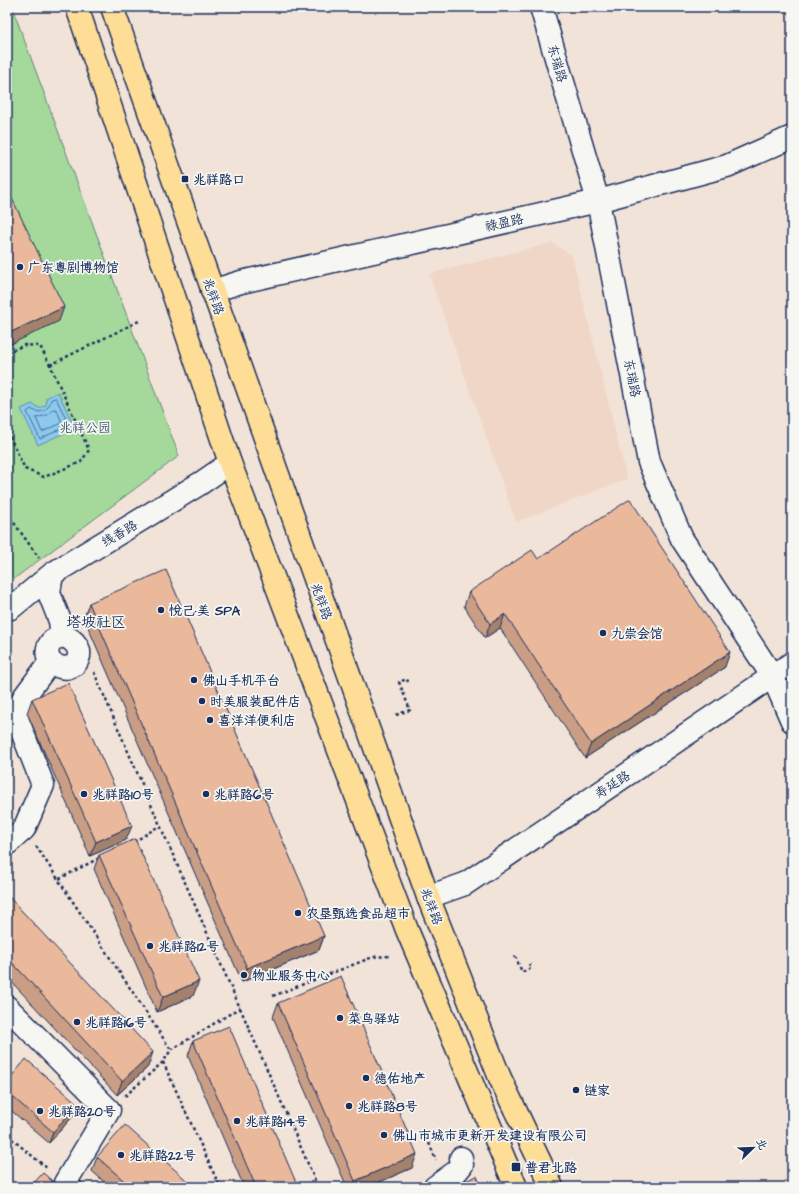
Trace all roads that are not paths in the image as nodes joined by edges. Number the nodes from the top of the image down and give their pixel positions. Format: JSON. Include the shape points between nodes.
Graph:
{"nodes":[{"id":1,"x":77,"y":7,"type":"edge"},
{"id":2,"x":112,"y":7,"type":"edge"},
{"id":3,"x":541,"y":7,"type":"edge"},
{"id":4,"x":792,"y":137,"type":"edge"},
{"id":5,"x":598,"y":201,"type":"junction"},
{"id":6,"x":212,"y":290,"type":"junction"},
{"id":7,"x":230,"y":462,"type":"junction"},
{"id":8,"x":52,"y":574,"type":"junction"},
{"id":9,"x":11,"y":608,"type":"dead end"},
{"id":10,"x":792,"y":663,"type":"edge"},
{"id":11,"x":774,"y":677,"type":"junction"},
{"id":12,"x":792,"y":721,"type":"edge"},
{"id":13,"x":7,"y":844,"type":"edge"},
{"id":14,"x":428,"y":897,"type":"junction"},
{"id":15,"x":7,"y":1007,"type":"edge"},
{"id":16,"x":461,"y":1158,"type":"dead end"},
{"id":17,"x":70,"y":1187,"type":"edge"},
{"id":18,"x":434,"y":1187,"type":"edge"},
{"id":19,"x":516,"y":1187,"type":"edge"},
{"id":20,"x":552,"y":1187,"type":"edge"}],
"edges":[{"from":1,"to":7,"type":"main road"},
{"from":2,"to":6,"type":"main road","name":"兆祥路"},
{"from":3,"to":5,"type":"street","name":"东瑞路"},
{"from":4,"to":5,"type":"street","name":"禄盈路","via":[[727,166]]},
{"from":5,"to":6,"type":"street","name":"禄盈路"},
{"from":5,"to":11,"type":"street","name":"东瑞路","via":[[649,462],[682,539]]},
{"from":6,"to":14,"type":"main road","name":"兆祥路"},
{"from":7,"to":8,"type":"street","name":"线香路","via":[[201,483]]},
{"from":7,"to":19,"type":"main road","via":[[407,930]]},
{"from":8,"to":9,"type":"street","name":"线香路"},
{"from":8,"to":13,"type":"street","via":[[49,593],[60,621],[62,636],[53,639],[48,645],[47,655],[50,662],[24,697],[16,716],[43,785],[24,829]]},
{"from":10,"to":11,"type":"street","name":"寿延路"},
{"from":11,"to":12,"type":"street","name":"东瑞路"},
{"from":11,"to":14,"type":"street","name":"寿延路","via":[[465,884]]},
{"from":14,"to":20,"type":"main road","name":"兆祥路","via":[[500,1078]]},
{"from":15,"to":17,"type":"street","via":[[109,1110],[65,1183]]},
{"from":16,"to":18,"type":"street","via":[[462,1165],[457,1172]]}]}
